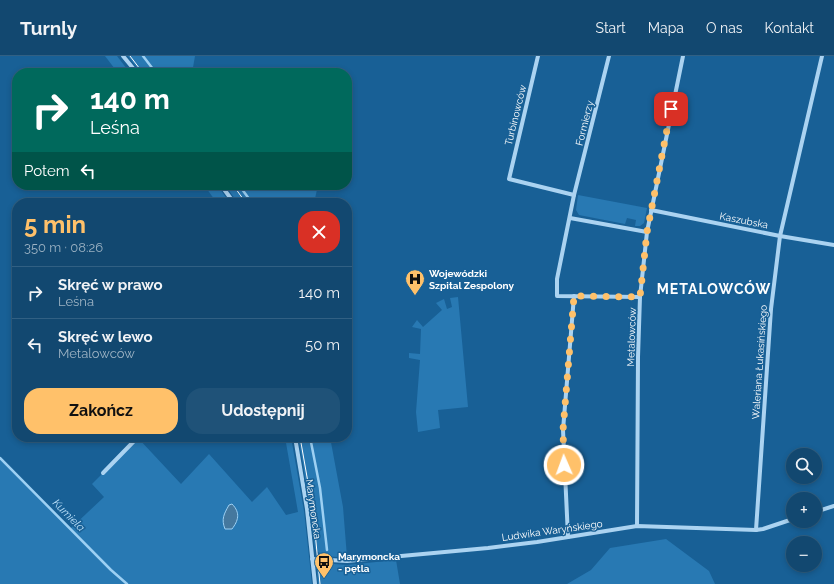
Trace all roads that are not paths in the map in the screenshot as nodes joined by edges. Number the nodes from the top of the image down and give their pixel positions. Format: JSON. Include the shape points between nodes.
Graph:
{"nodes":[{"id":1,"x":124,"y":56,"type":"edge"},
{"id":2,"x":538,"y":56,"type":"edge"},
{"id":3,"x":609,"y":56,"type":"edge"},
{"id":4,"x":682,"y":56,"type":"edge"},
{"id":5,"x":822,"y":56,"type":"edge"},
{"id":6,"x":132,"y":68,"type":"edge"},
{"id":7,"x":574,"y":195,"type":"junction"},
{"id":8,"x":651,"y":210,"type":"junction"},
{"id":9,"x":570,"y":218,"type":"junction"},
{"id":10,"x":647,"y":232,"type":"junction"},
{"id":11,"x":780,"y":236,"type":"junction"},
{"id":12,"x":834,"y":245,"type":"edge"},
{"id":13,"x":574,"y":296,"type":"junction"},
{"id":14,"x":640,"y":297,"type":"junction"},
{"id":15,"x":133,"y":442,"type":"edge"},
{"id":16,"x":296,"y":442,"type":"edge"},
{"id":17,"x":103,"y":473,"type":"dead end"},
{"id":18,"x":834,"y":506,"type":"edge"},
{"id":19,"x":822,"y":510,"type":"edge"},
{"id":20,"x":786,"y":521,"type":"edge"},
{"id":21,"x":637,"y":526,"type":"junction"},
{"id":22,"x":756,"y":530,"type":"junction"},
{"id":23,"x":568,"y":537,"type":"junction"},
{"id":24,"x":312,"y":559,"type":"junction"},
{"id":25,"x":315,"y":584,"type":"edge"}],
"edges":[{"from":1,"to":6,"type":"street"},
{"from":2,"to":7,"type":"street","name":"Turbinowców","via":[[509,179]]},
{"from":3,"to":7,"type":"street","name":"Formierzy"},
{"from":4,"to":8,"type":"street","name":"Metalowców"},
{"from":5,"to":11,"type":"street","name":"Waleriana Łukasińskiego"},
{"from":7,"to":9,"type":"street"},
{"from":8,"to":10,"type":"street","name":"Metalowców"},
{"from":8,"to":11,"type":"street","name":"Kaszubska"},
{"from":9,"to":10,"type":"street"},
{"from":9,"to":13,"type":"street","via":[[557,279],[557,296]]},
{"from":10,"to":14,"type":"street","name":"Metalowców"},
{"from":11,"to":12,"type":"street","name":"Kaszubska"},
{"from":11,"to":22,"type":"street","name":"Waleriana Łukasińskiego","via":[[771,309]]},
{"from":13,"to":14,"type":"street"},
{"from":13,"to":23,"type":"street","via":[[563,430]]},
{"from":14,"to":21,"type":"street","name":"Metalowców"},
{"from":15,"to":17,"type":"street"},
{"from":16,"to":24,"type":"street","name":"Marymoncka"},
{"from":18,"to":19,"type":"street"},
{"from":20,"to":22,"type":"street","name":"Ludwika Waryńskiego"},
{"from":21,"to":22,"type":"street","name":"Ludwika Waryńskiego"},
{"from":21,"to":23,"type":"street","name":"Ludwika Waryńskiego"},
{"from":23,"to":24,"type":"street","name":"Ludwika Waryńskiego","via":[[347,561]]},
{"from":24,"to":25,"type":"street","name":"Marymoncka"}]}
